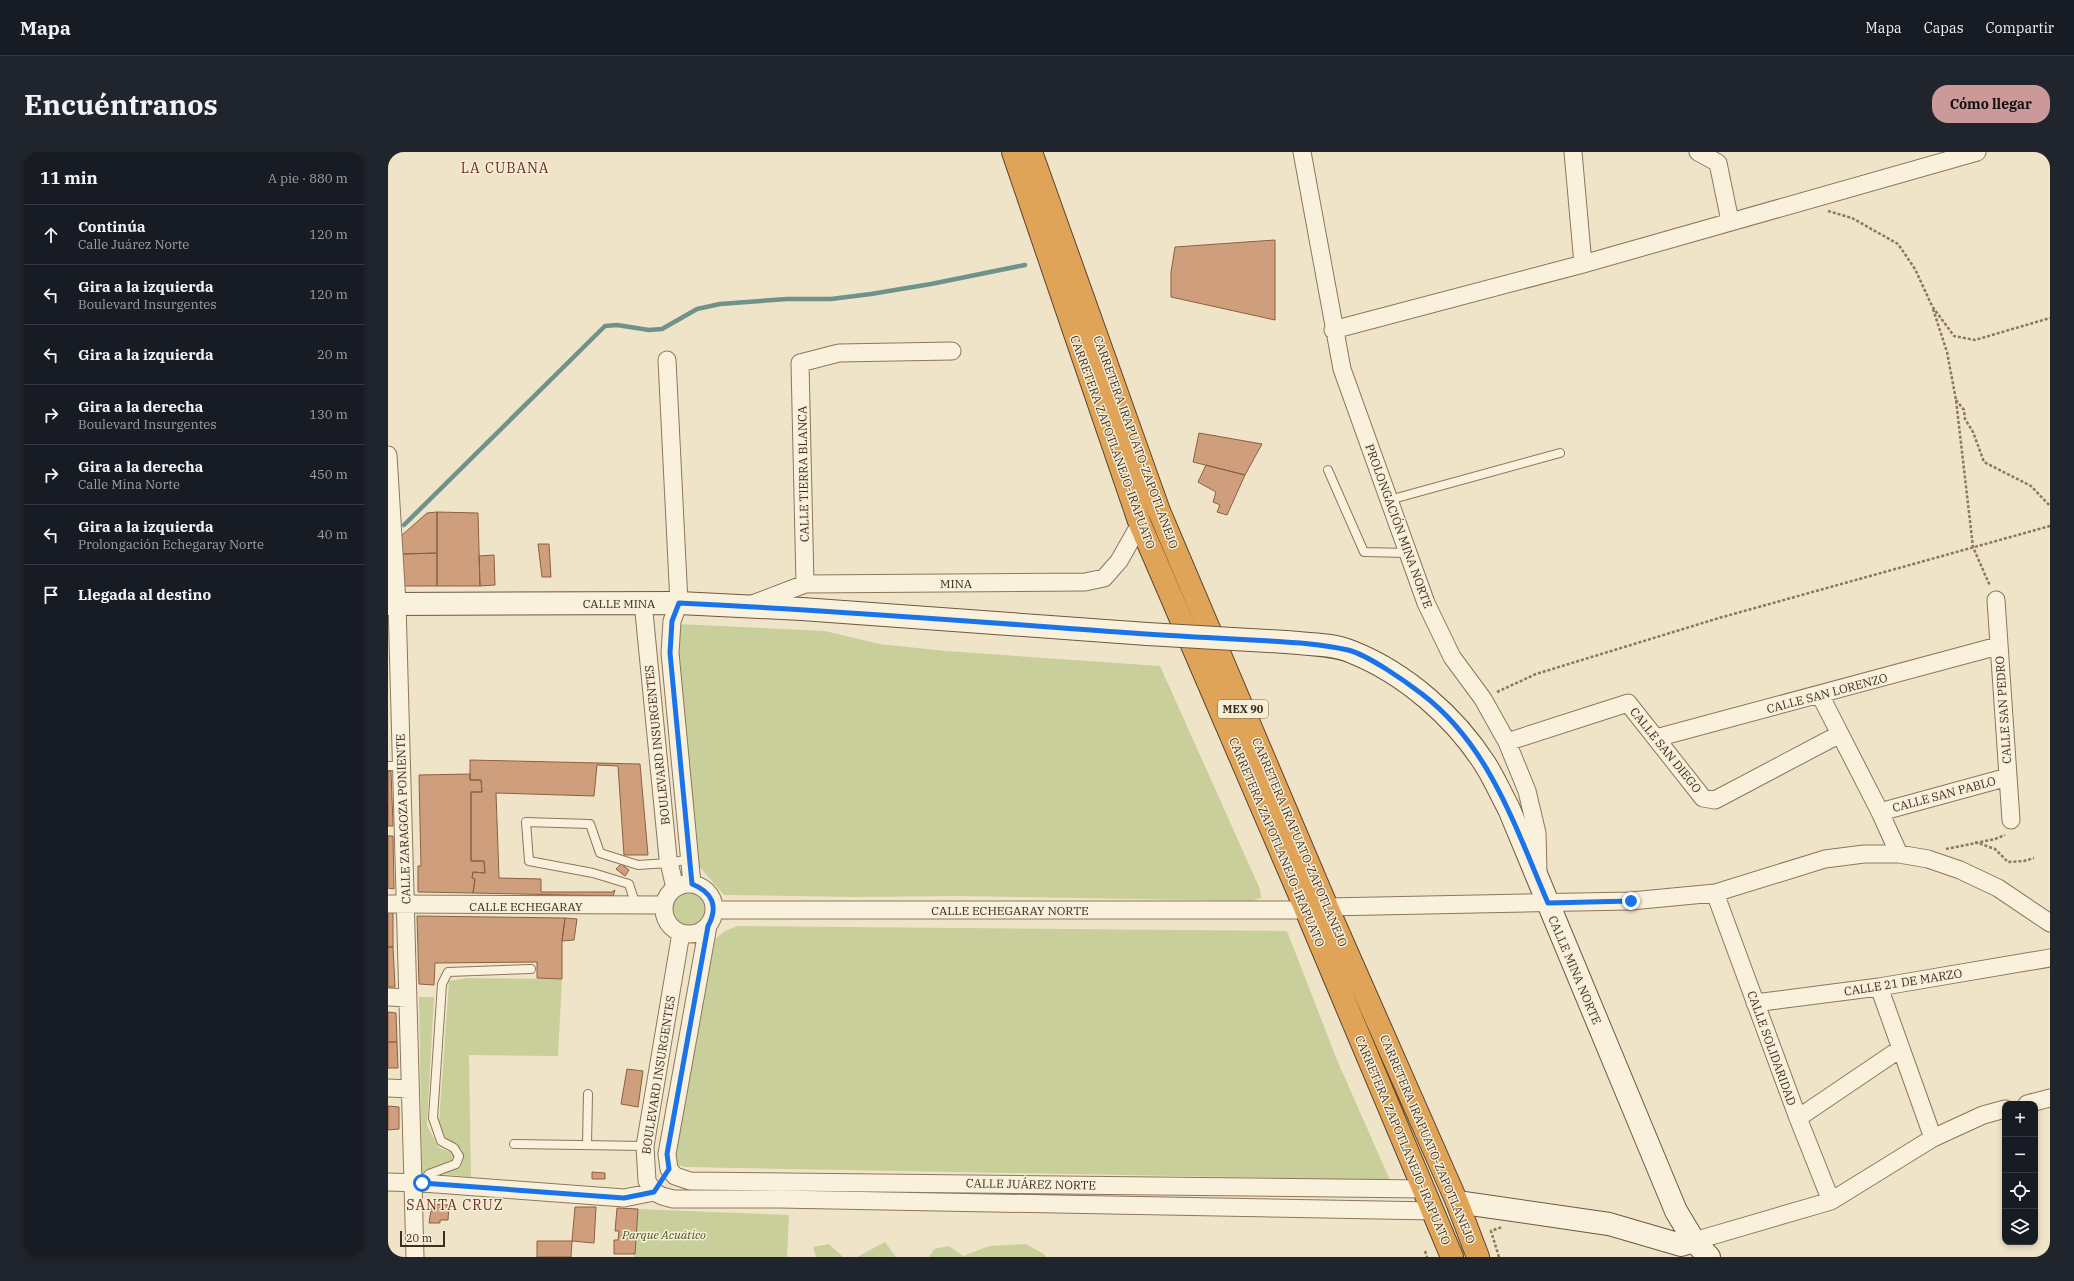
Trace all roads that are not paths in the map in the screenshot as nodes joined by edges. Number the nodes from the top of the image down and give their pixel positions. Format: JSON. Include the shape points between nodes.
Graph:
{"nodes":[{"id":1,"x":1013,"y":152,"type":"edge"},
{"id":2,"x":1031,"y":152,"type":"edge"},
{"id":3,"x":1302,"y":152,"type":"edge"},
{"id":4,"x":1573,"y":152,"type":"edge"},
{"id":5,"x":1698,"y":152,"type":"edge"},
{"id":6,"x":1977,"y":152,"type":"edge"},
{"id":7,"x":1730,"y":221,"type":"junction"},
{"id":8,"x":1583,"y":264,"type":"junction"},
{"id":9,"x":1333,"y":330,"type":"junction"},
{"id":10,"x":952,"y":351,"type":"dead end"},
{"id":11,"x":667,"y":360,"type":"dead end"},
{"id":12,"x":1560,"y":453,"type":"dead end"},
{"id":13,"x":388,"y":455,"type":"edge"},
{"id":14,"x":1328,"y":470,"type":"dead end"},
{"id":15,"x":1389,"y":500,"type":"junction"},
{"id":16,"x":1140,"y":524,"type":"junction"},
{"id":17,"x":1408,"y":553,"type":"junction"},
{"id":18,"x":805,"y":584,"type":"junction"},
{"id":19,"x":1996,"y":600,"type":"road end"},
{"id":20,"x":643,"y":602,"type":"junction"},
{"id":21,"x":392,"y":603,"type":"edge"},
{"id":22,"x":679,"y":603,"type":"junction"},
{"id":23,"x":746,"y":606,"type":"junction"},
{"id":24,"x":1998,"y":646,"type":"junction"},
{"id":25,"x":1820,"y":695,"type":"junction"},
{"id":26,"x":1840,"y":734,"type":"junction"},
{"id":27,"x":1656,"y":738,"type":"junction"},
{"id":28,"x":1507,"y":742,"type":"junction"},
{"id":29,"x":394,"y":766,"type":"edge"},
{"id":30,"x":2008,"y":777,"type":"junction"},
{"id":31,"x":1880,"y":812,"type":"junction"},
{"id":32,"x":2011,"y":820,"type":"road end"},
{"id":33,"x":1899,"y":854,"type":"junction"},
{"id":34,"x":690,"y":859,"type":"junction"},
{"id":35,"x":669,"y":863,"type":"junction"},
{"id":36,"x":1539,"y":882,"type":"junction"},
{"id":37,"x":692,"y":884,"type":"junction"},
{"id":38,"x":675,"y":888,"type":"junction"},
{"id":39,"x":1715,"y":893,"type":"junction"},
{"id":40,"x":1548,"y":903,"type":"junction"},
{"id":41,"x":388,"y":904,"type":"edge"},
{"id":42,"x":405,"y":905,"type":"junction"},
{"id":43,"x":664,"y":905,"type":"junction"},
{"id":44,"x":636,"y":906,"type":"junction"},
{"id":45,"x":1327,"y":907,"type":"junction"},
{"id":46,"x":1306,"y":910,"type":"junction"},
{"id":47,"x":711,"y":918,"type":"junction"},
{"id":48,"x":2050,"y":923,"type":"edge"},
{"id":49,"x":681,"y":934,"type":"junction"},
{"id":50,"x":2050,"y":958,"type":"edge"},
{"id":51,"x":531,"y":969,"type":"dead end"},
{"id":52,"x":1879,"y":987,"type":"junction"},
{"id":53,"x":388,"y":997,"type":"edge"},
{"id":54,"x":408,"y":998,"type":"junction"},
{"id":55,"x":1755,"y":1003,"type":"junction"},
{"id":56,"x":1900,"y":1049,"type":"junction"},
{"id":57,"x":388,"y":1088,"type":"edge"},
{"id":58,"x":410,"y":1089,"type":"junction"},
{"id":59,"x":588,"y":1094,"type":"dead end"},
{"id":60,"x":2050,"y":1098,"type":"edge"},
{"id":61,"x":2038,"y":1101,"type":"edge"},
{"id":62,"x":2002,"y":1110,"type":"edge"},
{"id":63,"x":1798,"y":1118,"type":"junction"},
{"id":64,"x":1933,"y":1138,"type":"junction"},
{"id":65,"x":514,"y":1144,"type":"dead end"},
{"id":66,"x":587,"y":1145,"type":"junction"},
{"id":67,"x":645,"y":1146,"type":"junction"},
{"id":68,"x":669,"y":1169,"type":"junction"},
{"id":69,"x":388,"y":1182,"type":"edge"},
{"id":70,"x":418,"y":1183,"type":"junction"},
{"id":71,"x":1180,"y":1186,"type":"junction"},
{"id":72,"x":1425,"y":1189,"type":"junction"},
{"id":73,"x":654,"y":1192,"type":"junction"},
{"id":74,"x":1831,"y":1201,"type":"junction"},
{"id":75,"x":1457,"y":1202,"type":"junction"},
{"id":76,"x":1180,"y":1206,"type":"junction"},
{"id":77,"x":1434,"y":1211,"type":"junction"},
{"id":78,"x":1688,"y":1248,"type":"edge"},
{"id":79,"x":415,"y":1257,"type":"edge"},
{"id":80,"x":1452,"y":1257,"type":"edge"},
{"id":81,"x":1478,"y":1257,"type":"edge"},
{"id":82,"x":1709,"y":1257,"type":"edge"}],
"edges":[{"from":1,"to":16,"type":"highway","name":"CARRETERA ZAPOTLANEJO-IRAPUATO","number":"MEX 90"},
{"from":2,"to":45,"type":"highway","name":"CARRETERA IRAPUATO-ZAPOTLANEJO","number":"MEX 90","via":[[1158,511]]},
{"from":3,"to":9,"type":"street","name":"PROLONGACIÓN MINA NORTE"},
{"from":4,"to":8,"type":"street"},
{"from":5,"to":7,"type":"street","via":[[1718,163]]},
{"from":6,"to":7,"type":"street"},
{"from":7,"to":8,"type":"street"},
{"from":8,"to":9,"type":"street"},
{"from":9,"to":15,"type":"street","name":"PROLONGACIÓN MINA NORTE","via":[[1342,369]]},
{"from":10,"to":18,"type":"street","name":"CALLE TIERRA BLANCA","via":[[839,353],[800,364]]},
{"from":11,"to":22,"type":"street"},
{"from":12,"to":15,"type":"lane"},
{"from":13,"to":21,"type":"street","name":"CALLE ZARAGOZA PONIENTE"},
{"from":14,"to":17,"type":"lane","via":[[1364,552]]},
{"from":15,"to":17,"type":"street","name":"PROLONGACIÓN MINA NORTE"},
{"from":16,"to":18,"type":"street","name":"MINA","via":[[1119,561],[1104,578],[1085,582]]},
{"from":16,"to":46,"type":"highway","name":"CARRETERA ZAPOTLANEJO-IRAPUATO","number":"MEX 90"},
{"from":17,"to":28,"type":"street","name":"PROLONGACIÓN MINA NORTE","via":[[1426,603],[1452,657],[1483,699]]},
{"from":18,"to":23,"type":"street","name":"MINA"},
{"from":19,"to":24,"type":"street","name":"CALLE SAN PEDRO"},
{"from":20,"to":21,"type":"street","name":"CALLE MINA"},
{"from":20,"to":22,"type":"street","name":"CALLE MINA"},
{"from":20,"to":35,"type":"street","name":"BOULEVARD INSURGENTES"},
{"from":21,"to":29,"type":"street","name":"CALLE ZARAGOZA PONIENTE"},
{"from":22,"to":23,"type":"street","name":"CALLE MINA NORTE"},
{"from":22,"to":34,"type":"street","name":"BOULEVARD INSURGENTES","via":[[672,621],[670,653]]},
{"from":23,"to":36,"type":"street","name":"CALLE MINA NORTE","bridge":true,"via":[[1286,642],[1352,651],[1384,668],[1422,694],[1459,728],[1485,764],[1509,809]]},
{"from":24,"to":25,"type":"street","name":"CALLE SAN LORENZO"},
{"from":24,"to":30,"type":"street","name":"CALLE SAN PEDRO"},
{"from":25,"to":26,"type":"street"},
{"from":25,"to":27,"type":"street","name":"CALLE SAN LORENZO"},
{"from":26,"to":27,"type":"street","name":"CALLE SAN DIEGO","via":[[1715,800],[1703,798]]},
{"from":26,"to":31,"type":"street"},
{"from":27,"to":28,"type":"street","name":"CALLE SAN DIEGO","via":[[1628,703]]},
{"from":28,"to":36,"type":"street","name":"PROLONGACIÓN MINA NORTE","via":[[1527,791],[1537,833]]},
{"from":29,"to":42,"type":"street","name":"CALLE ZARAGOZA PONIENTE"},
{"from":30,"to":31,"type":"street","name":"CALLE SAN PABLO"},
{"from":30,"to":32,"type":"street","name":"CALLE SAN PEDRO"},
{"from":31,"to":33,"type":"street"},
{"from":33,"to":39,"type":"street","via":[[1825,858]]},
{"from":33,"to":48,"type":"street","via":[[1928,859],[1960,870],[1998,888]]},
{"from":34,"to":35,"type":"lane"},
{"from":34,"to":37,"type":"street","name":"BOULEVARD INSURGENTES"},
{"from":35,"to":38,"type":"street","name":"BOULEVARD INSURGENTES"},
{"from":35,"to":44,"type":"lane","via":[[638,865],[600,853],[590,824],[526,822],[529,861],[593,873],[629,884]]},
{"from":36,"to":40,"type":"street","name":"CALLE MINA NORTE"},
{"from":37,"to":38,"type":"street","via":[[683,884]]},
{"from":37,"to":47,"type":"street","via":[[704,889],[712,898]]},
{"from":38,"to":43,"type":"street","via":[[667,895]]},
{"from":39,"to":40,"type":"street","via":[[1631,901]]},
{"from":39,"to":55,"type":"street","name":"CALLE SOLIDARIDAD"},
{"from":40,"to":45,"type":"street"},
{"from":40,"to":78,"type":"street","name":"CALLE MINA NORTE","via":[[1676,1210]]},
{"from":41,"to":42,"type":"street","name":"CALLE ECHEGARAY"},
{"from":42,"to":44,"type":"street","name":"CALLE ECHEGARAY"},
{"from":42,"to":54,"type":"street","name":"CALLE ZARAGOZA PONIENTE"},
{"from":43,"to":44,"type":"street","name":"CALLE ECHEGARAY"},
{"from":43,"to":49,"type":"street","via":[[665,917],[671,927]]},
{"from":45,"to":75,"type":"highway","name":"CARRETERA IRAPUATO-ZAPOTLANEJO","number":"MEX 90"},
{"from":46,"to":47,"type":"street","name":"CALLE ECHEGARAY NORTE"},
{"from":46,"to":72,"type":"highway","name":"CARRETERA ZAPOTLANEJO-IRAPUATO","number":"MEX 90"},
{"from":47,"to":49,"type":"street","via":[[696,934]]},
{"from":47,"to":68,"type":"street","name":"BOULEVARD INSURGENTES","via":[[667,1154]]},
{"from":49,"to":67,"type":"street","name":"BOULEVARD INSURGENTES"},
{"from":50,"to":52,"type":"street","name":"CALLE 21 DE MARZO"},
{"from":51,"to":70,"type":"lane","via":[[448,972],[442,984],[433,1118],[441,1141],[454,1148],[459,1156],[456,1164],[429,1174]]},
{"from":52,"to":55,"type":"street","name":"CALLE 21 DE MARZO"},
{"from":52,"to":56,"type":"street"},
{"from":53,"to":54,"type":"street"},
{"from":54,"to":58,"type":"street","name":"CALLE ZARAGOZA PONIENTE"},
{"from":55,"to":63,"type":"street","name":"CALLE SOLIDARIDAD"},
{"from":56,"to":63,"type":"street"},
{"from":56,"to":64,"type":"street"},
{"from":57,"to":58,"type":"street"},
{"from":58,"to":70,"type":"street","name":"CALLE ZARAGOZA PONIENTE"},
{"from":59,"to":66,"type":"lane"},
{"from":60,"to":61,"type":"street"},
{"from":62,"to":64,"type":"street","via":[[1984,1115]]},
{"from":63,"to":74,"type":"street","name":"CALLE SOLIDARIDAD"},
{"from":64,"to":74,"type":"street"},
{"from":65,"to":66,"type":"lane"},
{"from":66,"to":67,"type":"lane"},
{"from":67,"to":73,"type":"street","name":"BOULEVARD INSURGENTES","via":[[647,1181]]},
{"from":68,"to":71,"type":"street","name":"CALLE JUÁREZ NORTE","via":[[675,1176],[690,1181]]},
{"from":68,"to":73,"type":"street"},
{"from":69,"to":70,"type":"street"},
{"from":70,"to":73,"type":"street","via":[[624,1198]]},
{"from":70,"to":79,"type":"street","name":"CALLE ZARAGOZA PONIENTE"},
{"from":71,"to":72,"type":"street","name":"CALLE JUÁREZ NORTE"},
{"from":71,"to":76,"type":"street"},
{"from":72,"to":77,"type":"highway","name":"CARRETERA ZAPOTLANEJO-IRAPUATO","number":"MEX 90"},
{"from":73,"to":76,"type":"street","name":"CALLE JUÁREZ NORTE","via":[[673,1199]]},
{"from":74,"to":78,"type":"street"},
{"from":75,"to":78,"type":"street","via":[[1609,1224]]},
{"from":75,"to":81,"type":"highway","name":"CARRETERA IRAPUATO-ZAPOTLANEJO","number":"MEX 90"},
{"from":76,"to":77,"type":"street","name":"CALLE JUÁREZ NORTE"},
{"from":77,"to":80,"type":"highway","name":"CARRETERA ZAPOTLANEJO-IRAPUATO","number":"MEX 90"},
{"from":78,"to":82,"type":"street","name":"CALLE MINA NORTE"}]}
